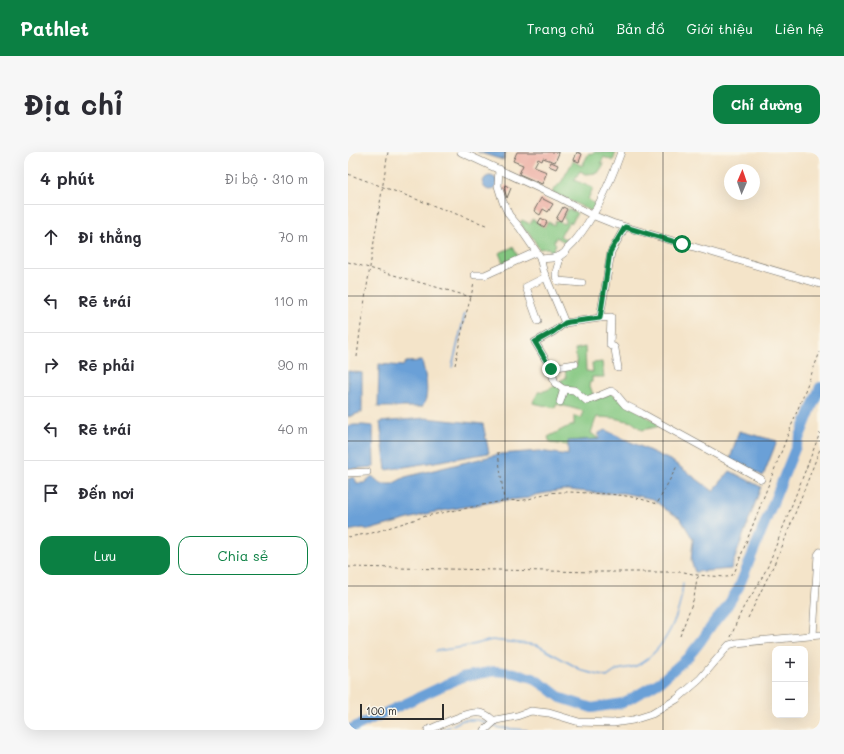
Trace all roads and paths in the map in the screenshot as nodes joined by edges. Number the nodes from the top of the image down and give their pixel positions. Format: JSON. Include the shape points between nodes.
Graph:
{"nodes":[{"id":1,"x":388,"y":152,"type":"edge"},
{"id":2,"x":461,"y":152,"type":"edge"},
{"id":3,"x":621,"y":152,"type":"edge"},
{"id":4,"x":499,"y":169,"type":"junction"},
{"id":5,"x":348,"y":174,"type":"edge"},
{"id":6,"x":382,"y":187,"type":"junction"},
{"id":7,"x":592,"y":215,"type":"junction"},
{"id":8,"x":486,"y":225,"type":"dead end"},
{"id":9,"x":625,"y":227,"type":"junction"},
{"id":10,"x":536,"y":252,"type":"junction"},
{"id":11,"x":556,"y":258,"type":"junction"},
{"id":12,"x":541,"y":259,"type":"junction"},
{"id":13,"x":348,"y":262,"type":"edge"},
{"id":14,"x":370,"y":268,"type":"junction"},
{"id":15,"x":475,"y":275,"type":"joint"},
{"id":16,"x":546,"y":278,"type":"junction"},
{"id":17,"x":582,"y":283,"type":"dead end"},
{"id":18,"x":820,"y":284,"type":"edge"},
{"id":19,"x":472,"y":297,"type":"junction"},
{"id":20,"x":600,"y":318,"type":"junction"},
{"id":21,"x":538,"y":321,"type":"dead end"},
{"id":22,"x":565,"y":323,"type":"junction"},
{"id":23,"x":820,"y":352,"type":"edge"},
{"id":24,"x":357,"y":357,"type":"dead end"},
{"id":25,"x":575,"y":364,"type":"dead end"},
{"id":26,"x":455,"y":365,"type":"dead end"},
{"id":27,"x":551,"y":368,"type":"junction"},
{"id":28,"x":618,"y":368,"type":"dead end"},
{"id":29,"x":563,"y":388,"type":"junction"},
{"id":30,"x":560,"y":402,"type":"dead end"},
{"id":31,"x":820,"y":433,"type":"edge"},
{"id":32,"x":820,"y":449,"type":"edge"},
{"id":33,"x":498,"y":452,"type":"dead end"},
{"id":34,"x":677,"y":466,"type":"dead end"},
{"id":35,"x":367,"y":472,"type":"dead end"},
{"id":36,"x":348,"y":473,"type":"edge"},
{"id":37,"x":762,"y":479,"type":"dead end"},
{"id":38,"x":504,"y":501,"type":"junction"},
{"id":39,"x":348,"y":537,"type":"edge"},
{"id":40,"x":820,"y":552,"type":"edge"},
{"id":41,"x":348,"y":567,"type":"edge"},
{"id":42,"x":702,"y":575,"type":"junction"},
{"id":43,"x":818,"y":595,"type":"edge"},
{"id":44,"x":748,"y":618,"type":"dead end"},
{"id":45,"x":817,"y":635,"type":"edge"},
{"id":46,"x":680,"y":636,"type":"dead end"},
{"id":47,"x":729,"y":646,"type":"junction"},
{"id":48,"x":490,"y":725,"type":"edge"},
{"id":49,"x":428,"y":730,"type":"edge"}],
"edges":[{"from":1,"to":6,"type":"path"},
{"from":2,"to":4,"type":"street"},
{"from":3,"to":7,"type":"street","via":[[610,182]]},
{"from":4,"to":7,"type":"street"},
{"from":4,"to":10,"type":"street","via":[[498,185],[503,202],[509,215]]},
{"from":5,"to":6,"type":"path"},
{"from":6,"to":8,"type":"path"},
{"from":6,"to":14,"type":"path"},
{"from":7,"to":9,"type":"street"},
{"from":7,"to":11,"type":"street","via":[[566,253]]},
{"from":9,"to":18,"type":"street"},
{"from":9,"to":20,"type":"street","via":[[610,252]]},
{"from":10,"to":12,"type":"street"},
{"from":10,"to":15,"type":"street","via":[[485,275]]},
{"from":11,"to":12,"type":"street"},
{"from":11,"to":17,"type":"street","via":[[559,262],[556,273],[558,281]]},
{"from":12,"to":16,"type":"street"},
{"from":13,"to":14,"type":"path"},
{"from":14,"to":19,"type":"path"},
{"from":14,"to":24,"type":"path"},
{"from":15,"to":19,"type":"path"},
{"from":16,"to":21,"type":"street","via":[[526,287]]},
{"from":16,"to":22,"type":"street"},
{"from":19,"to":26,"type":"path"},
{"from":20,"to":22,"type":"street"},
{"from":20,"to":28,"type":"street","via":[[610,317],[610,345],[615,349]]},
{"from":22,"to":27,"type":"street","via":[[535,342]]},
{"from":23,"to":42,"type":"path","via":[[735,571],[732,576],[726,578]]},
{"from":25,"to":27,"type":"street"},
{"from":27,"to":29,"type":"street","via":[[555,383]]},
{"from":29,"to":30,"type":"street"},
{"from":29,"to":37,"type":"street","via":[[574,390],[587,401],[611,391],[625,405]]},
{"from":31,"to":47,"type":"path","via":[[768,566],[744,606]]},
{"from":32,"to":44,"type":"path","via":[[780,552]]},
{"from":33,"to":38,"type":"path"},
{"from":34,"to":38,"type":"path","via":[[657,504],[628,496],[573,492],[543,494],[520,501]]},
{"from":35,"to":36,"type":"street"},
{"from":38,"to":39,"type":"path","via":[[426,516],[372,533]]},
{"from":40,"to":43,"type":"street"},
{"from":41,"to":42,"type":"path","via":[[684,572]]},
{"from":42,"to":46,"type":"path","via":[[697,578],[694,598]]},
{"from":43,"to":45,"type":"street"},
{"from":45,"to":47,"type":"street","via":[[736,643]]},
{"from":47,"to":48,"type":"street","via":[[700,680],[677,699],[652,714],[613,723],[579,722],[549,712],[531,711],[496,720]]},
{"from":48,"to":49,"type":"street","via":[[486,715],[478,713]]}]}
